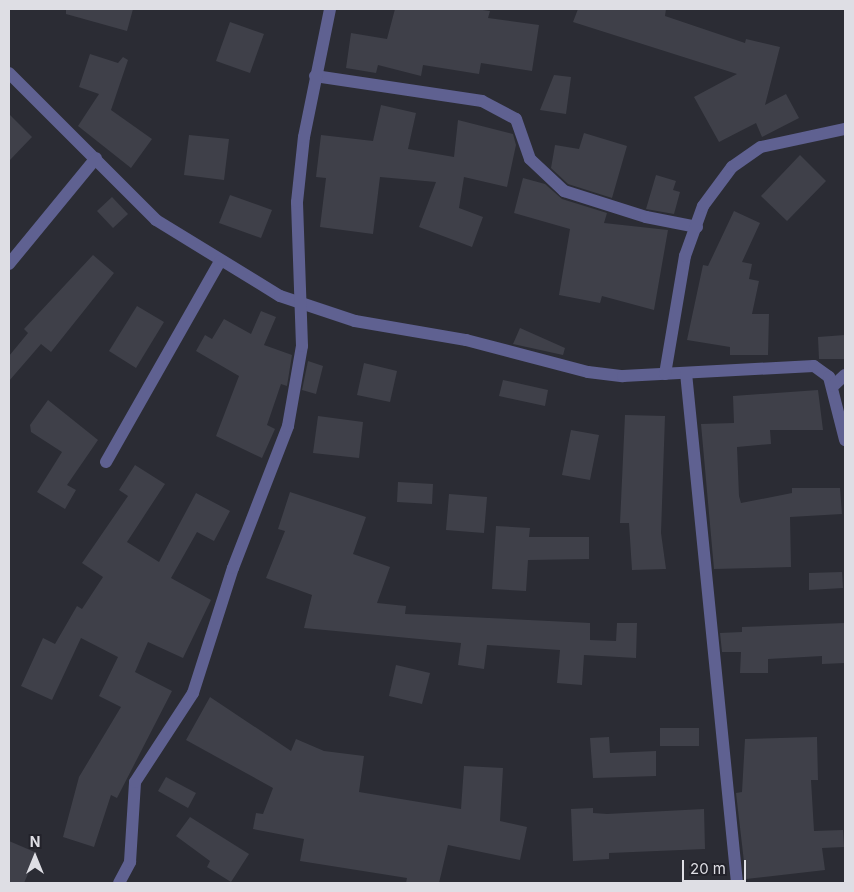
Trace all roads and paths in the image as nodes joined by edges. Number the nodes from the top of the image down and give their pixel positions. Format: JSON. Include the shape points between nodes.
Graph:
{"nodes":[{"id":1,"x":330,"y":9,"type":"edge"},
{"id":2,"x":9,"y":73,"type":"edge"},
{"id":3,"x":315,"y":76,"type":"junction"},
{"id":4,"x":845,"y":129,"type":"edge"},
{"id":5,"x":96,"y":158,"type":"junction"},
{"id":6,"x":697,"y":227,"type":"junction"},
{"id":7,"x":220,"y":261,"type":"junction"},
{"id":8,"x":9,"y":264,"type":"edge"},
{"id":9,"x":301,"y":304,"type":"junction"},
{"id":10,"x":686,"y":373,"type":"junction"},
{"id":11,"x":665,"y":374,"type":"junction"},
{"id":12,"x":845,"y":375,"type":"edge"},
{"id":13,"x":833,"y":386,"type":"junction"},
{"id":14,"x":843,"y":418,"type":"edge"},
{"id":15,"x":845,"y":440,"type":"edge"},
{"id":16,"x":106,"y":462,"type":"dead end"},
{"id":17,"x":119,"y":883,"type":"edge"},
{"id":18,"x":737,"y":883,"type":"edge"}],
"edges":[{"from":1,"to":3,"type":"street"},
{"from":2,"to":5,"type":"street"},
{"from":3,"to":6,"type":"street","via":[[482,101],[516,119],[530,159],[564,191],[646,217]]},
{"from":3,"to":9,"type":"street","via":[[297,202]]},
{"from":4,"to":6,"type":"street","via":[[762,147],[732,167],[702,206]]},
{"from":5,"to":7,"type":"street","via":[[156,220]]},
{"from":5,"to":8,"type":"street"},
{"from":6,"to":11,"type":"street","via":[[685,256]]},
{"from":7,"to":9,"type":"street"},
{"from":7,"to":16,"type":"street"},
{"from":9,"to":11,"type":"street","via":[[355,321],[466,340],[588,372]]},
{"from":9,"to":17,"type":"street","via":[[302,346],[288,426],[233,568],[193,693],[134,782],[130,862]]},
{"from":10,"to":11,"type":"street"},
{"from":10,"to":13,"type":"street","via":[[814,366],[824,370]]},
{"from":10,"to":18,"type":"street"},
{"from":12,"to":13,"type":"street"},
{"from":13,"to":14,"type":"street"},
{"from":14,"to":15,"type":"street"}]}
